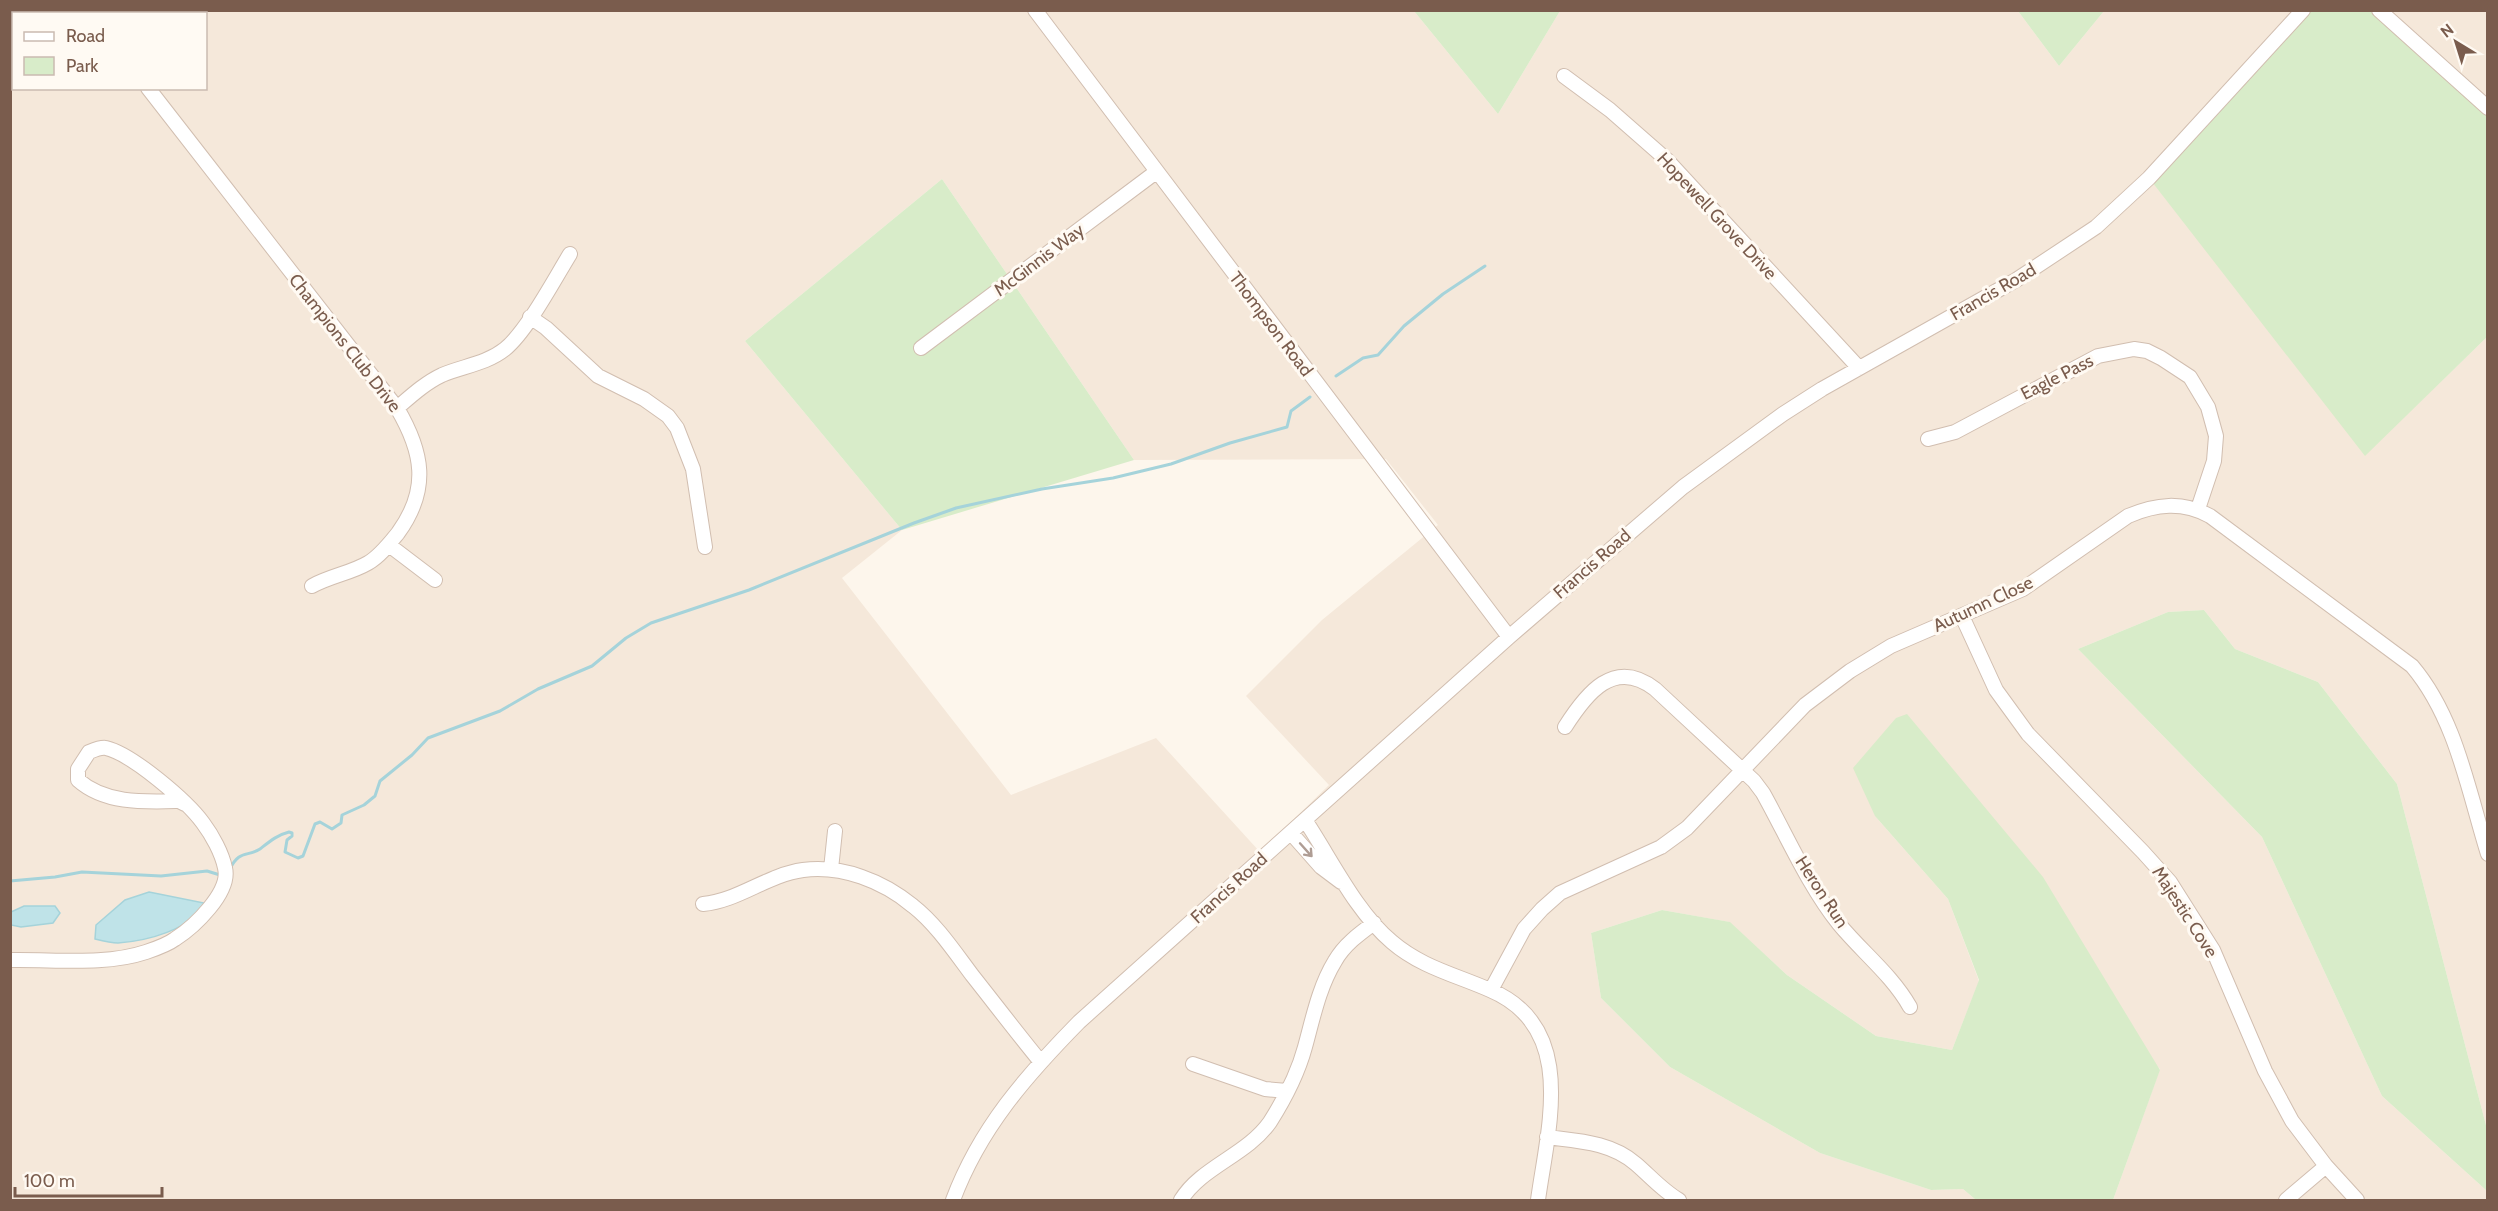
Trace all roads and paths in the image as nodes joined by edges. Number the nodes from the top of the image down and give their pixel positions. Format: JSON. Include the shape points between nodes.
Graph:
{"nodes":[{"id":1,"x":1035,"y":10,"type":"edge"},
{"id":2,"x":2303,"y":10,"type":"edge"},
{"id":3,"x":2379,"y":10,"type":"edge"},
{"id":4,"x":1564,"y":76,"type":"dead end"},
{"id":5,"x":150,"y":90,"type":"edge"},
{"id":6,"x":2487,"y":108,"type":"edge"},
{"id":7,"x":1156,"y":171,"type":"junction"},
{"id":8,"x":570,"y":254,"type":"dead end"},
{"id":9,"x":530,"y":317,"type":"junction"},
{"id":10,"x":921,"y":348,"type":"dead end"},
{"id":11,"x":1859,"y":368,"type":"junction"},
{"id":12,"x":397,"y":408,"type":"junction"},
{"id":13,"x":1928,"y":439,"type":"dead end"},
{"id":14,"x":2198,"y":509,"type":"junction"},
{"id":15,"x":389,"y":545,"type":"junction"},
{"id":16,"x":705,"y":548,"type":"dead end"},
{"id":17,"x":435,"y":580,"type":"dead end"},
{"id":18,"x":312,"y":586,"type":"dead end"},
{"id":19,"x":1962,"y":616,"type":"junction"},
{"id":20,"x":1509,"y":637,"type":"junction"},
{"id":21,"x":1565,"y":727,"type":"dead end"},
{"id":22,"x":1743,"y":771,"type":"junction"},
{"id":23,"x":185,"y":804,"type":"junction"},
{"id":24,"x":1305,"y":820,"type":"junction"},
{"id":25,"x":835,"y":831,"type":"dead end"},
{"id":26,"x":1291,"y":833,"type":"junction"},
{"id":27,"x":2487,"y":854,"type":"edge"},
{"id":28,"x":831,"y":869,"type":"junction"},
{"id":29,"x":1347,"y":886,"type":"junction"},
{"id":30,"x":703,"y":904,"type":"dead end"},
{"id":31,"x":1374,"y":922,"type":"junction"},
{"id":32,"x":10,"y":960,"type":"edge"},
{"id":33,"x":1491,"y":990,"type":"junction"},
{"id":34,"x":1910,"y":1007,"type":"dead end"},
{"id":35,"x":1040,"y":1061,"type":"junction"},
{"id":36,"x":1193,"y":1064,"type":"dead end"},
{"id":37,"x":1287,"y":1091,"type":"junction"},
{"id":38,"x":1547,"y":1137,"type":"junction"},
{"id":39,"x":2326,"y":1166,"type":"junction"},
{"id":40,"x":953,"y":1200,"type":"edge"},
{"id":41,"x":1181,"y":1200,"type":"edge"},
{"id":42,"x":1538,"y":1200,"type":"edge"},
{"id":43,"x":1679,"y":1200,"type":"edge"},
{"id":44,"x":2286,"y":1200,"type":"edge"},
{"id":45,"x":2357,"y":1200,"type":"edge"}],
"edges":[{"from":1,"to":7,"type":"street","name":"Thompson Road"},
{"from":2,"to":11,"type":"street","name":"Francis Road","via":[[2149,178],[2096,227],[2016,280]]},
{"from":3,"to":6,"type":"street"},
{"from":4,"to":11,"type":"street","name":"Hopewell Grove Drive","via":[[1667,160]]},
{"from":5,"to":12,"type":"street","name":"Champions Club Drive"},
{"from":7,"to":10,"type":"street","name":"McGinnis Way"},
{"from":7,"to":20,"type":"street","name":"Thompson Road"},
{"from":8,"to":9,"type":"street"},
{"from":9,"to":12,"type":"street","via":[[517,338],[504,349],[479,364],[429,382]]},
{"from":9,"to":16,"type":"street","via":[[598,376],[668,416],[677,428],[693,469]]},
{"from":11,"to":20,"type":"street","name":"Francis Road","via":[[1783,414],[1683,487]]},
{"from":12,"to":15,"type":"street","name":"Champions Club Drive","via":[[412,433],[419,473],[410,516]]},
{"from":13,"to":14,"type":"street","name":"Eagle Pass","via":[[1955,432],[2098,356],[2134,349],[2147,351],[2190,377],[2208,406],[2216,436],[2214,461]]},
{"from":14,"to":19,"type":"street","name":"Autumn Close","via":[[2172,505],[2147,508],[2128,516],[2023,589]]},
{"from":14,"to":27,"type":"street","name":"Autumn Close","via":[[2412,666],[2428,685],[2446,719]]},
{"from":15,"to":17,"type":"street"},
{"from":15,"to":18,"type":"street","name":"Champions Club Drive","via":[[366,564]]},
{"from":19,"to":22,"type":"street","name":"Autumn Close","via":[[1891,646],[1851,671],[1805,705]]},
{"from":19,"to":39,"type":"street","name":"Majestic Cove","via":[[1996,690],[2028,734],[2143,852],[2192,915],[2213,950],[2265,1071],[2292,1121]]},
{"from":20,"to":24,"type":"street","name":"Francis Road"},
{"from":21,"to":22,"type":"street","name":"Heron Run","via":[[1595,688],[1614,678],[1632,677],[1655,689]]},
{"from":22,"to":33,"type":"street","name":"Autumn Close","via":[[1675,838],[1560,893],[1524,929]]},
{"from":22,"to":34,"type":"street","name":"Heron Run","via":[[1763,793],[1838,923],[1899,988]]},
{"from":23,"to":23,"type":"street","via":[[126,757],[105,748],[89,752],[78,769],[78,780],[105,796]]},
{"from":23,"to":32,"type":"street","via":[[214,841],[225,868],[225,879],[213,905],[175,940],[115,960]]},
{"from":24,"to":26,"type":"street","name":"Francis Road"},
{"from":24,"to":29,"type":"street"},
{"from":25,"to":28,"type":"street"},
{"from":26,"to":29,"type":"street","one_way":true,"via":[[1322,867]]},
{"from":26,"to":35,"type":"street","name":"Francis Road"},
{"from":28,"to":30,"type":"street","via":[[802,870],[772,878],[726,899]]},
{"from":28,"to":35,"type":"street","via":[[869,879],[913,906],[948,943]]},
{"from":29,"to":31,"type":"street"},
{"from":31,"to":33,"type":"street","via":[[1412,957],[1441,973]]},
{"from":31,"to":37,"type":"street","via":[[1348,944],[1325,979],[1304,1051]]},
{"from":33,"to":38,"type":"street","via":[[1523,1012],[1542,1036],[1551,1074]]},
{"from":35,"to":40,"type":"street","name":"Francis Road","via":[[998,1114]]},
{"from":36,"to":37,"type":"street","via":[[1265,1089]]},
{"from":37,"to":41,"type":"street","via":[[1269,1124],[1191,1187]]},
{"from":38,"to":42,"type":"street"},
{"from":38,"to":43,"type":"street","via":[[1613,1149]]},
{"from":39,"to":44,"type":"street"},
{"from":39,"to":45,"type":"street","name":"Majestic Cove"}]}
